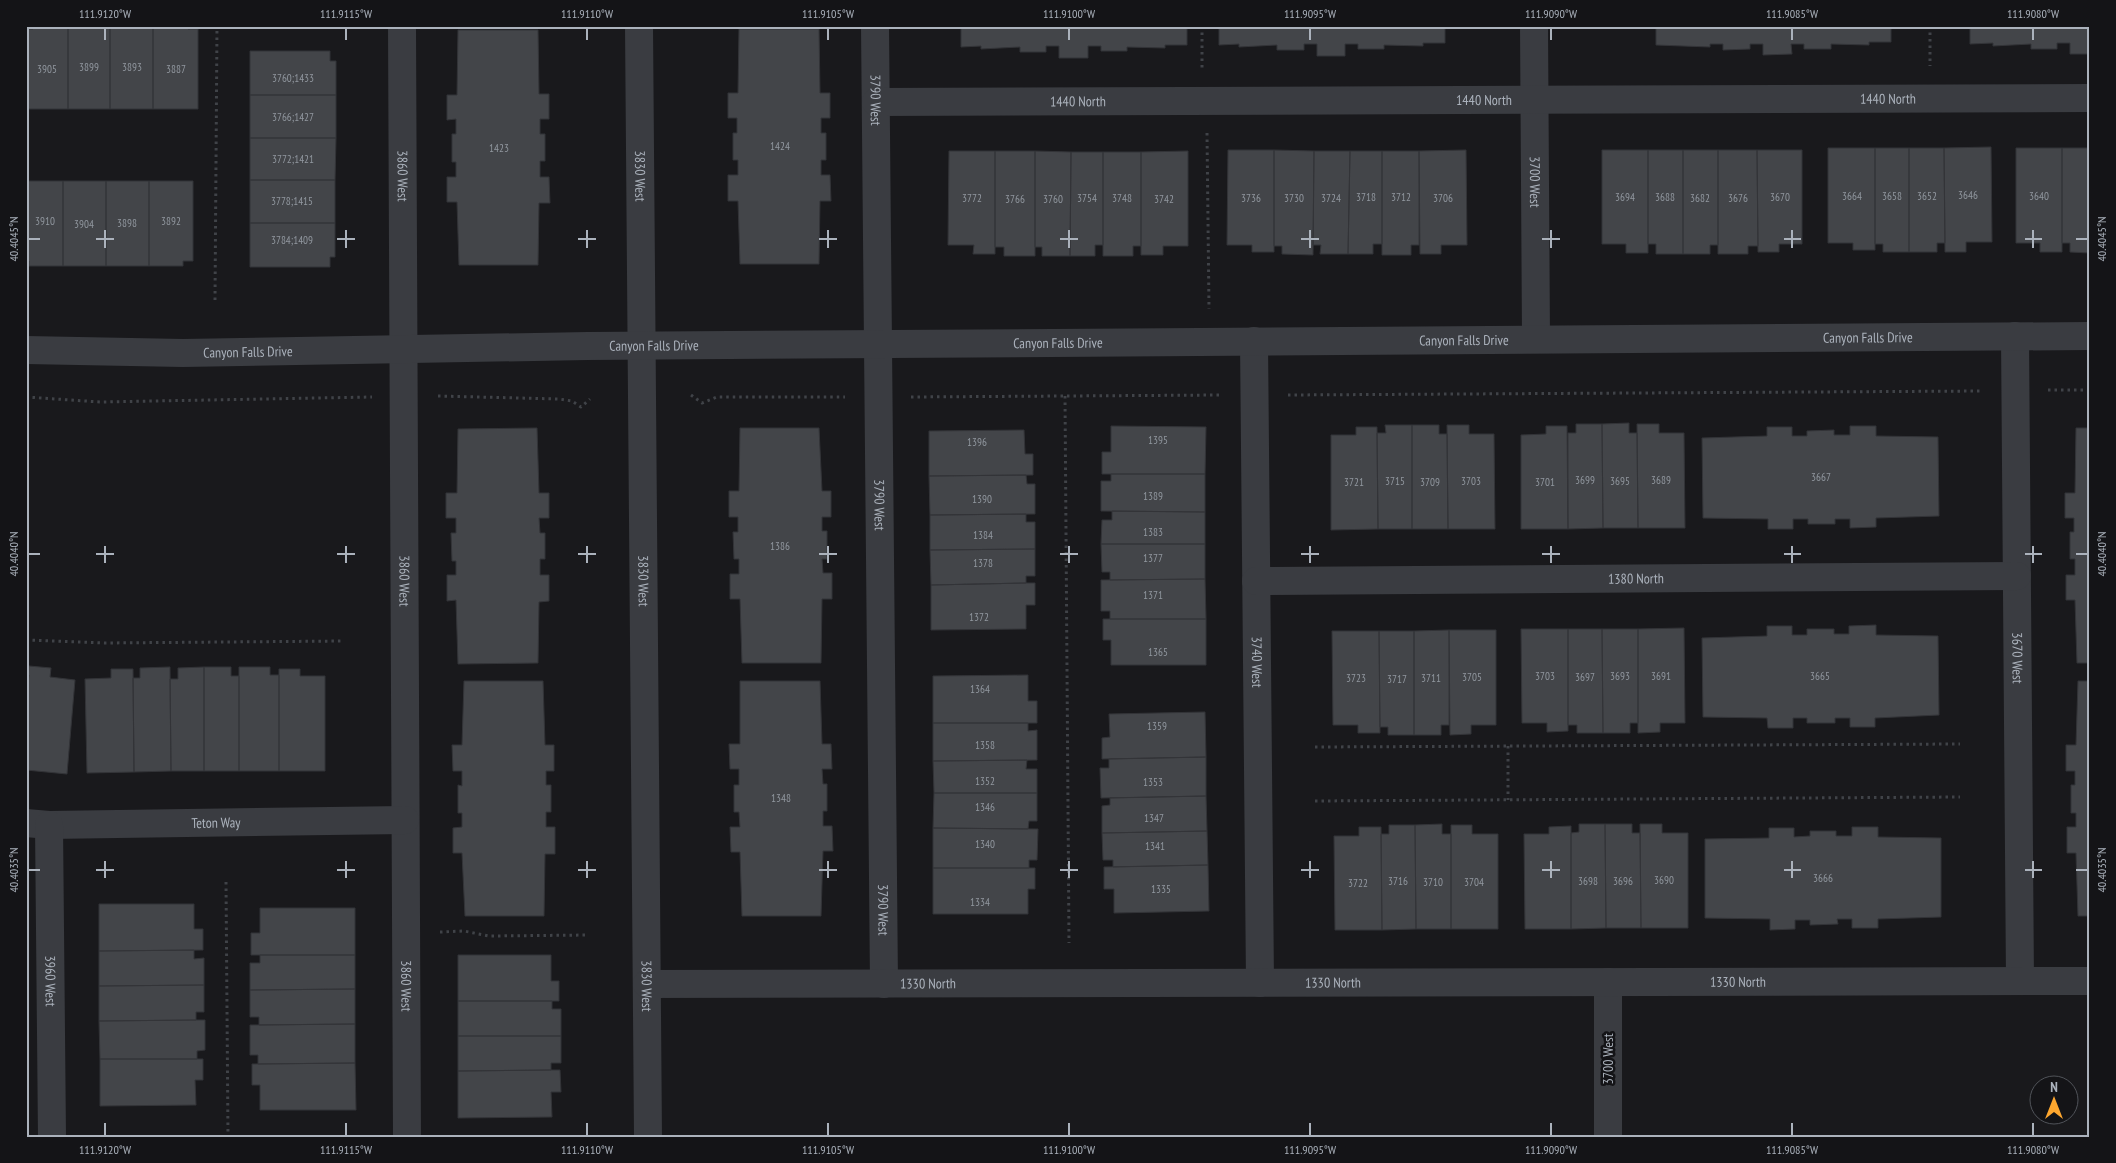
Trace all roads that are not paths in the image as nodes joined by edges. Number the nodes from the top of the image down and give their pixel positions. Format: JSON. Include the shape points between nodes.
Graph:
{"nodes":[{"id":1,"x":402,"y":26,"type":"edge"},
{"id":2,"x":639,"y":26,"type":"edge"},
{"id":3,"x":875,"y":26,"type":"edge"},
{"id":4,"x":1534,"y":26,"type":"edge"},
{"id":5,"x":2090,"y":98,"type":"edge"},
{"id":6,"x":1534,"y":99,"type":"junction"},
{"id":7,"x":876,"y":102,"type":"junction"},
{"id":8,"x":2015,"y":336,"type":"junction"},
{"id":9,"x":2090,"y":336,"type":"edge"},
{"id":10,"x":1536,"y":339,"type":"junction"},
{"id":11,"x":1254,"y":341,"type":"junction"},
{"id":12,"x":878,"y":344,"type":"junction"},
{"id":13,"x":642,"y":346,"type":"junction"},
{"id":14,"x":402,"y":348,"type":"junction"},
{"id":15,"x":26,"y":350,"type":"edge"},
{"id":16,"x":2017,"y":576,"type":"junction"},
{"id":17,"x":1256,"y":581,"type":"junction"},
{"id":18,"x":406,"y":820,"type":"junction"},
{"id":19,"x":38,"y":824,"type":"edge"},
{"id":20,"x":2020,"y":981,"type":"junction"},
{"id":21,"x":2090,"y":981,"type":"edge"},
{"id":22,"x":1608,"y":982,"type":"junction"},
{"id":23,"x":1260,"y":983,"type":"junction"},
{"id":24,"x":647,"y":984,"type":"junction"},
{"id":25,"x":884,"y":984,"type":"junction"},
{"id":26,"x":52,"y":1137,"type":"edge"},
{"id":27,"x":408,"y":1137,"type":"edge"},
{"id":28,"x":648,"y":1137,"type":"edge"},
{"id":29,"x":1608,"y":1137,"type":"edge"}],
"edges":[{"from":1,"to":14,"type":"street","name":"3860 West"},
{"from":2,"to":13,"type":"street","name":"3830 West"},
{"from":3,"to":7,"type":"street","name":"3790 West"},
{"from":4,"to":6,"type":"street","name":"3700 West"},
{"from":5,"to":6,"type":"street","name":"1440 North"},
{"from":6,"to":7,"type":"street","name":"1440 North"},
{"from":6,"to":10,"type":"street","name":"3700 West"},
{"from":7,"to":12,"type":"street","name":"3790 West"},
{"from":8,"to":9,"type":"street","name":"Canyon Falls Drive"},
{"from":8,"to":10,"type":"street","name":"Canyon Falls Drive"},
{"from":8,"to":16,"type":"street","name":"3670 West"},
{"from":10,"to":11,"type":"street","name":"Canyon Falls Drive"},
{"from":11,"to":12,"type":"street","name":"Canyon Falls Drive"},
{"from":11,"to":17,"type":"street","name":"3740 West"},
{"from":12,"to":13,"type":"street","name":"Canyon Falls Drive"},
{"from":12,"to":25,"type":"street","name":"3790 West"},
{"from":13,"to":14,"type":"street","name":"Canyon Falls Drive"},
{"from":13,"to":24,"type":"street","name":"3830 West"},
{"from":14,"to":15,"type":"street","name":"Canyon Falls Drive","via":[[183,353]]},
{"from":14,"to":18,"type":"street","name":"3860 West"},
{"from":16,"to":17,"type":"street","name":"1380 North"},
{"from":16,"to":20,"type":"street","name":"3670 West"},
{"from":17,"to":23,"type":"street","name":"3740 West"},
{"from":18,"to":19,"type":"street","name":"Teton Way"},
{"from":18,"to":27,"type":"street","name":"3860 West"},
{"from":19,"to":26,"type":"street","name":"3960 West"},
{"from":20,"to":21,"type":"street","name":"1330 North"},
{"from":20,"to":22,"type":"street","name":"1330 North"},
{"from":22,"to":23,"type":"street","name":"1330 North"},
{"from":22,"to":29,"type":"street","name":"3700 West"},
{"from":23,"to":25,"type":"street","name":"1330 North"},
{"from":24,"to":25,"type":"street","name":"1330 North"},
{"from":24,"to":28,"type":"street","name":"3830 West"}]}
